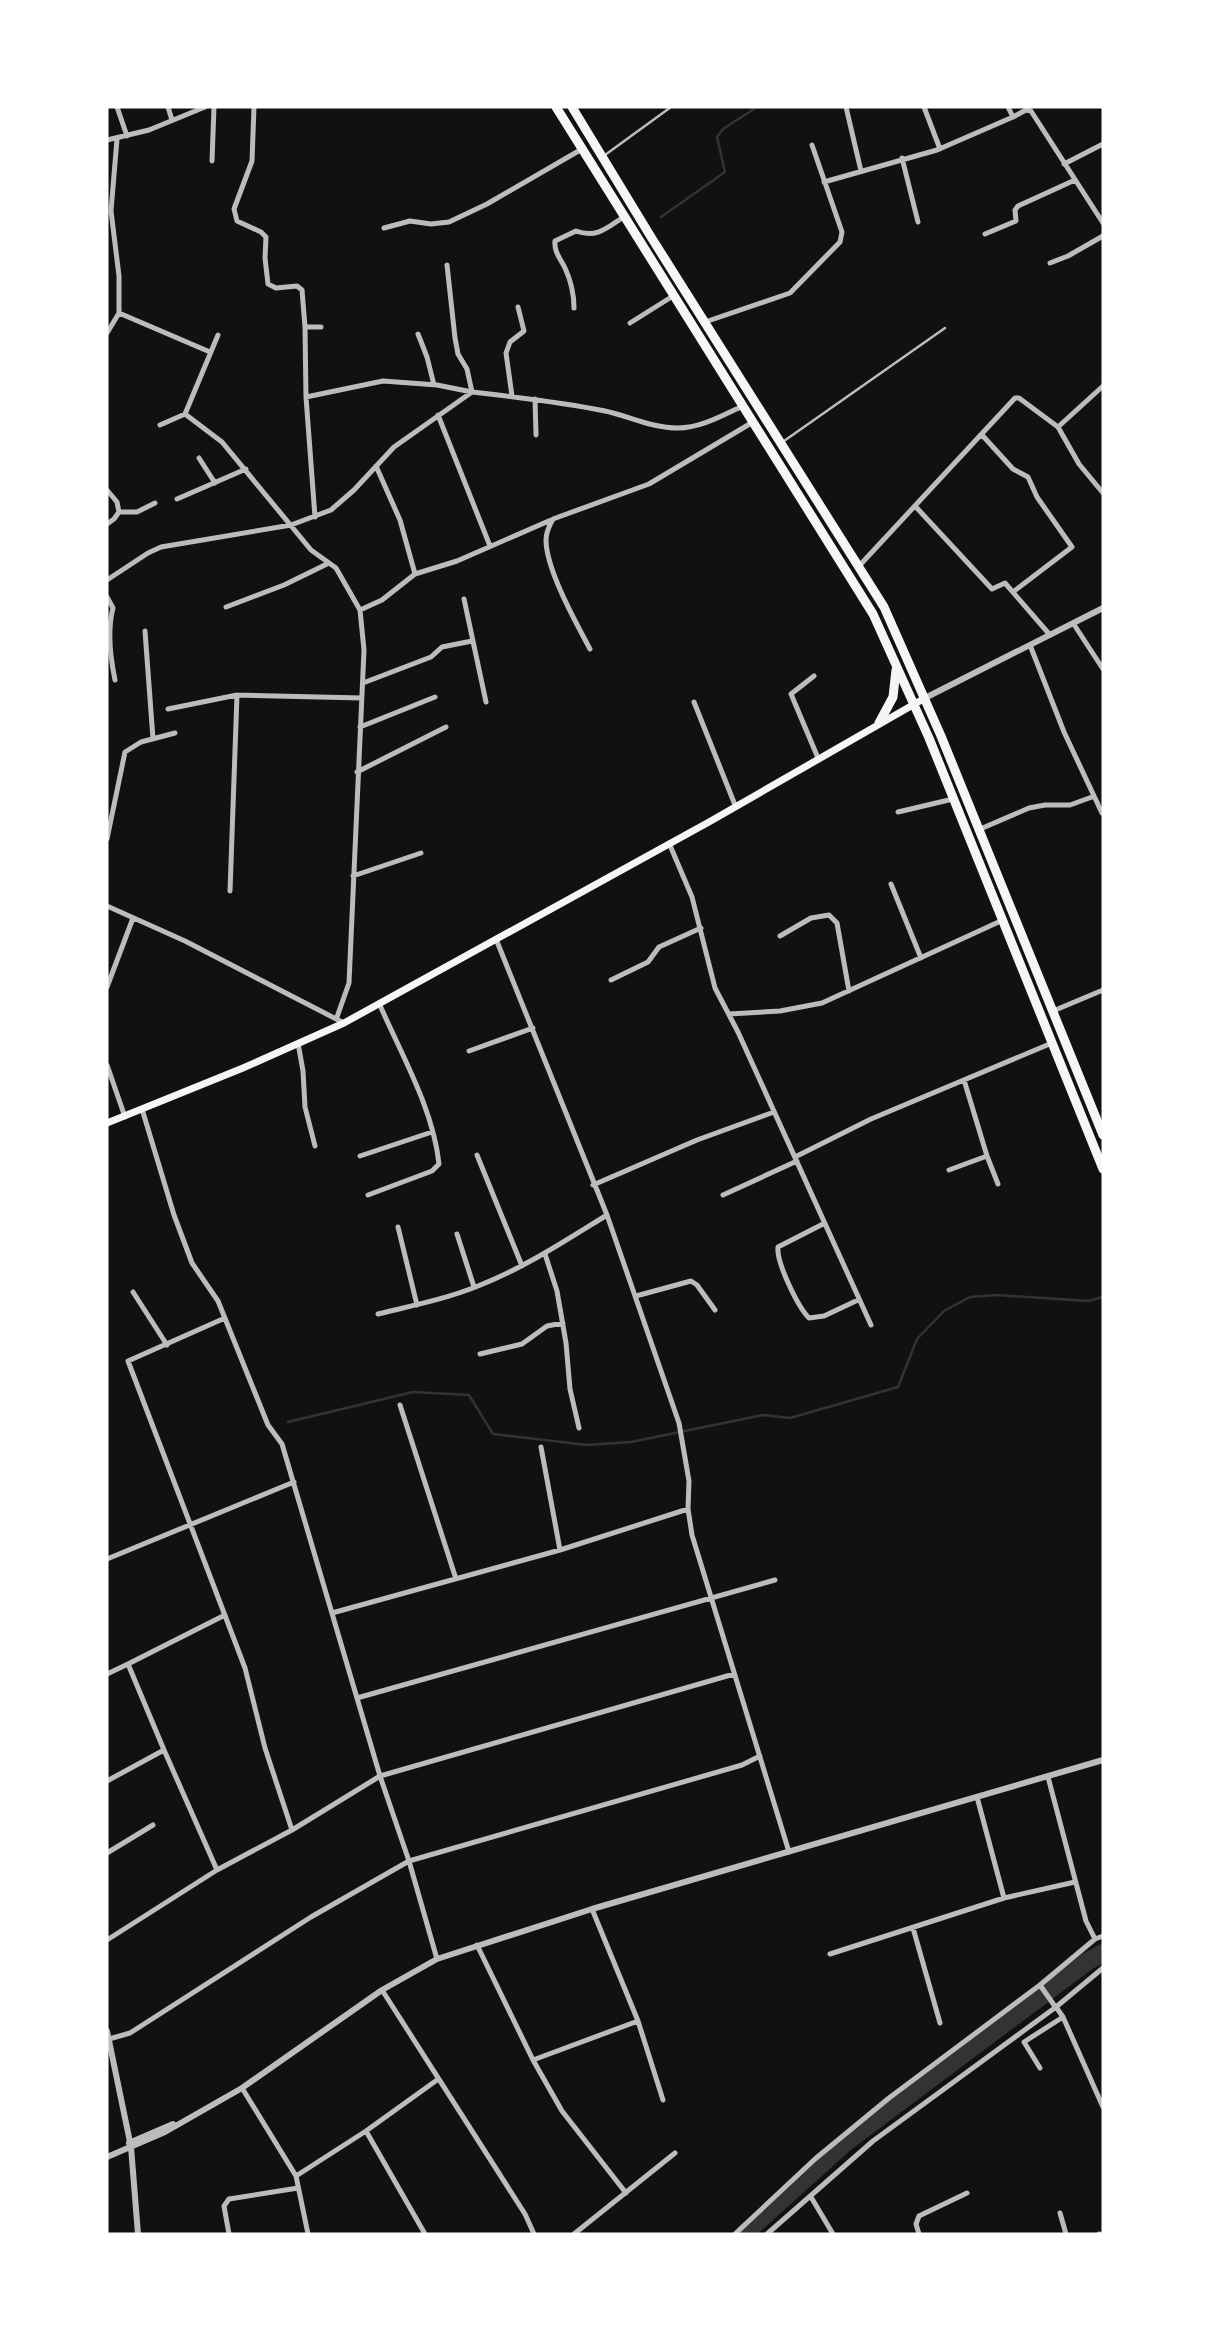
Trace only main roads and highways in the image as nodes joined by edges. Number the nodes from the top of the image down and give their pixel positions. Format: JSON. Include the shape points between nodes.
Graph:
{"nodes":[{"id":1,"x":557,"y":107,"type":"edge"},
{"id":2,"x":572,"y":107,"type":"edge"},
{"id":3,"x":884,"y":607,"type":"junction"},
{"id":4,"x":873,"y":614,"type":"junction"},
{"id":5,"x":896,"y":664,"type":"junction"},
{"id":6,"x":925,"y":698,"type":"junction"},
{"id":7,"x":914,"y":704,"type":"junction"},
{"id":8,"x":879,"y":723,"type":"junction"},
{"id":9,"x":107,"y":1123,"type":"edge"},
{"id":10,"x":1103,"y":1133,"type":"edge"},
{"id":11,"x":1103,"y":1169,"type":"edge"}],
"edges":[{"from":1,"to":4,"type":"highway"},
{"from":2,"to":3,"type":"highway"},
{"from":3,"to":4,"type":"highway"},
{"from":3,"to":6,"type":"highway"},
{"from":4,"to":5,"type":"highway"},
{"from":5,"to":7,"type":"highway"},
{"from":5,"to":8,"type":"highway","via":[[893,697]]},
{"from":6,"to":7,"type":"main road"},
{"from":6,"to":10,"type":"highway"},
{"from":7,"to":8,"type":"main road"},
{"from":7,"to":11,"type":"highway"},
{"from":8,"to":9,"type":"main road","via":[[379,1003],[298,1043]]}]}
